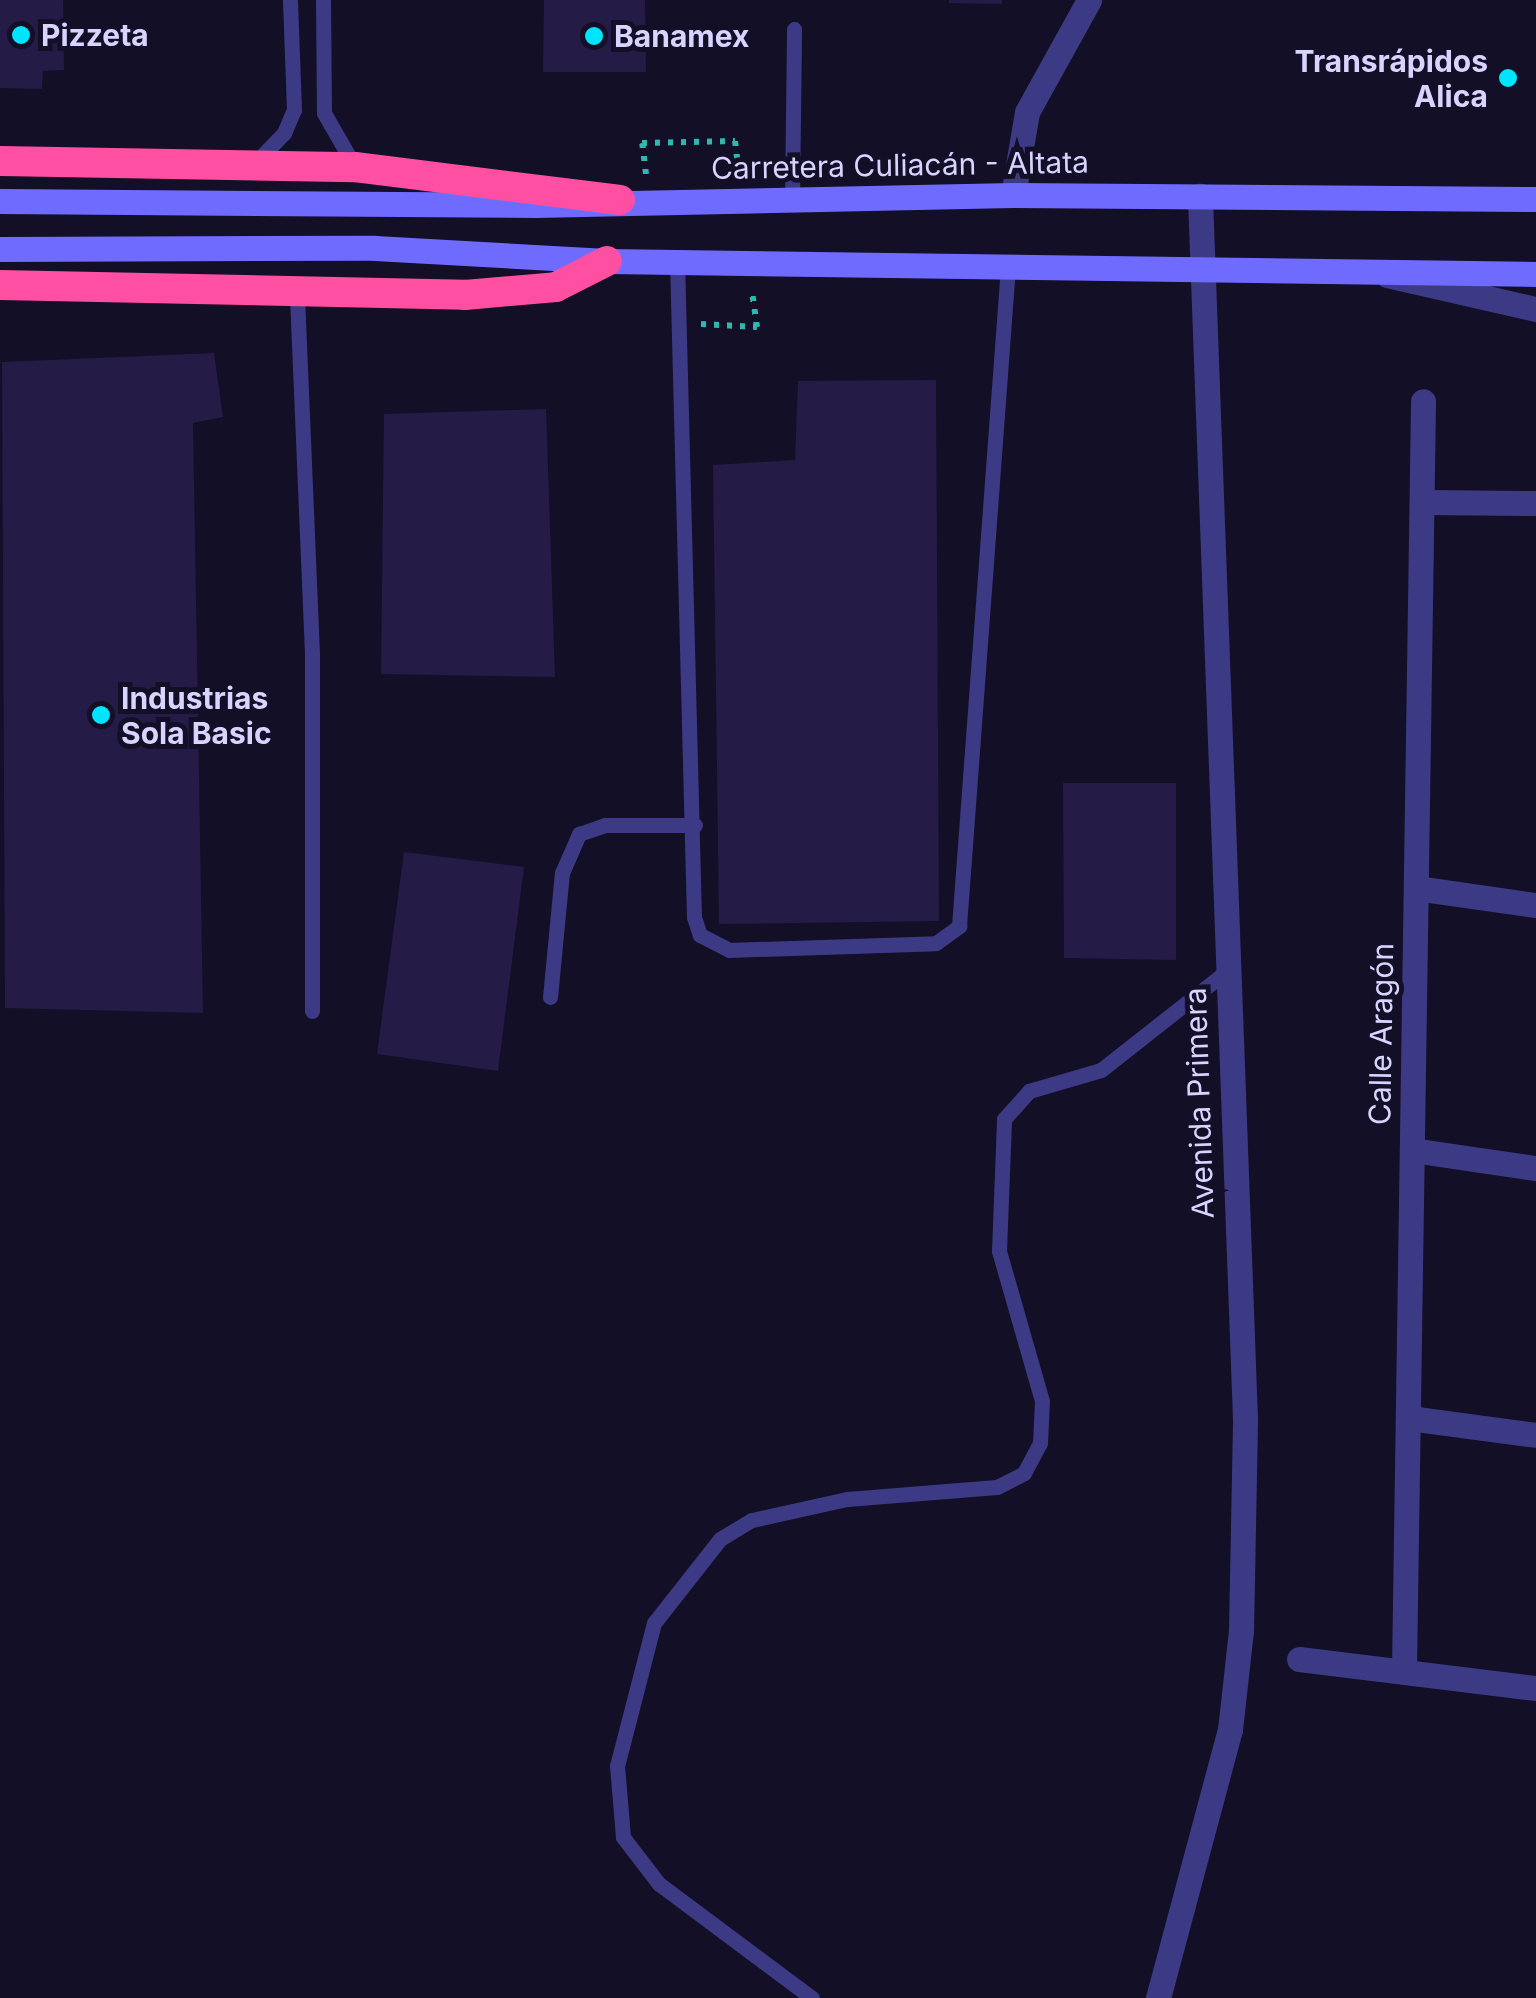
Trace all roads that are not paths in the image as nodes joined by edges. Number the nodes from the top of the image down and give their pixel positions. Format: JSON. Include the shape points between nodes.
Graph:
{"nodes":[{"id":1,"x":290,"y":0,"type":"edge"},
{"id":2,"x":322,"y":0,"type":"edge"},
{"id":3,"x":1089,"y":0,"type":"edge"},
{"id":4,"x":794,"y":29,"type":"dead end"},
{"id":5,"x":0,"y":162,"type":"edge"},
{"id":6,"x":250,"y":165,"type":"junction"},
{"id":7,"x":355,"y":168,"type":"junction"},
{"id":8,"x":1013,"y":195,"type":"junction"},
{"id":9,"x":1200,"y":196,"type":"junction"},
{"id":10,"x":792,"y":198,"type":"junction"},
{"id":11,"x":620,"y":200,"type":"junction"},
{"id":12,"x":1536,"y":200,"type":"edge"},
{"id":13,"x":0,"y":201,"type":"edge"},
{"id":14,"x":0,"y":249,"type":"edge"},
{"id":15,"x":607,"y":260,"type":"junction"},
{"id":16,"x":677,"y":260,"type":"junction"},
{"id":17,"x":1008,"y":267,"type":"junction"},
{"id":18,"x":1204,"y":271,"type":"junction"},
{"id":19,"x":1378,"y":272,"type":"junction"},
{"id":20,"x":1536,"y":274,"type":"edge"},
{"id":21,"x":0,"y":285,"type":"edge"},
{"id":22,"x":297,"y":296,"type":"junction"},
{"id":23,"x":1536,"y":309,"type":"edge"},
{"id":24,"x":1423,"y":401,"type":"dead end"},
{"id":25,"x":1422,"y":502,"type":"junction"},
{"id":26,"x":1536,"y":503,"type":"edge"},
{"id":27,"x":695,"y":824,"type":"junction"},
{"id":28,"x":1416,"y":888,"type":"junction"},
{"id":29,"x":1536,"y":905,"type":"edge"},
{"id":30,"x":1226,"y":971,"type":"junction"},
{"id":31,"x":550,"y":997,"type":"dead end"},
{"id":32,"x":312,"y":1010,"type":"dead end"},
{"id":33,"x":1412,"y":1150,"type":"junction"},
{"id":34,"x":1536,"y":1168,"type":"edge"},
{"id":35,"x":1409,"y":1418,"type":"junction"},
{"id":36,"x":1536,"y":1435,"type":"edge"},
{"id":37,"x":1300,"y":1660,"type":"dead end"},
{"id":38,"x":1404,"y":1668,"type":"junction"},
{"id":39,"x":1536,"y":1688,"type":"edge"},
{"id":40,"x":812,"y":1998,"type":"edge"},
{"id":41,"x":1158,"y":1998,"type":"edge"}],
"edges":[{"from":1,"to":6,"type":"lane","via":[[291,120]]},
{"from":2,"to":7,"type":"lane","via":[[324,113]]},
{"from":3,"to":8,"type":"street","via":[[1026,112]]},
{"from":4,"to":10,"type":"lane"},
{"from":5,"to":6,"type":"highway"},
{"from":6,"to":7,"type":"highway"},
{"from":7,"to":11,"type":"highway","via":[[453,174]]},
{"from":8,"to":9,"type":"main road","name":"Carretera Culiacán - Altata"},
{"from":8,"to":10,"type":"main road","name":"Carretera Culiacán - Altata"},
{"from":9,"to":12,"type":"main road","name":"Carretera Culiacán - Altata"},
{"from":9,"to":18,"type":"street","name":"Avenida Primera"},
{"from":10,"to":11,"type":"main road","name":"Carretera Culiacán - Altata"},
{"from":11,"to":13,"type":"main road","name":"Carretera Culiacán - Altata"},
{"from":14,"to":15,"type":"main road","via":[[270,247]]},
{"from":15,"to":16,"type":"main road"},
{"from":15,"to":22,"type":"highway","via":[[556,287],[516,292]]},
{"from":16,"to":17,"type":"main road"},
{"from":16,"to":27,"type":"lane"},
{"from":17,"to":18,"type":"main road"},
{"from":17,"to":27,"type":"lane","via":[[962,910],[954,934],[936,943],[718,948],[695,927]]},
{"from":18,"to":19,"type":"main road"},
{"from":18,"to":30,"type":"street","name":"Avenida Primera"},
{"from":19,"to":20,"type":"main road"},
{"from":19,"to":23,"type":"street"},
{"from":21,"to":22,"type":"highway"},
{"from":22,"to":32,"type":"lane","via":[[312,653]]},
{"from":24,"to":25,"type":"street","name":"Calle Aragón"},
{"from":25,"to":26,"type":"street"},
{"from":25,"to":28,"type":"street","name":"Calle Aragón"},
{"from":27,"to":31,"type":"lane","via":[[605,826],[579,834],[562,874]]},
{"from":28,"to":29,"type":"street"},
{"from":28,"to":33,"type":"street","name":"Calle Aragón"},
{"from":30,"to":40,"type":"lane","via":[[1101,1070],[1029,1090],[1004,1119],[999,1251],[1042,1401],[1040,1443],[1024,1472],[997,1486],[848,1499],[752,1520],[695,1565],[654,1623],[617,1766],[623,1838],[659,1884]]},
{"from":30,"to":41,"type":"street","name":"Avenida Primera","via":[[1245,1419],[1239,1674]]},
{"from":33,"to":34,"type":"street"},
{"from":33,"to":35,"type":"street","name":"Calle Aragón"},
{"from":35,"to":36,"type":"street"},
{"from":35,"to":38,"type":"street","name":"Calle Aragón"},
{"from":37,"to":38,"type":"street"},
{"from":38,"to":39,"type":"street"}]}
